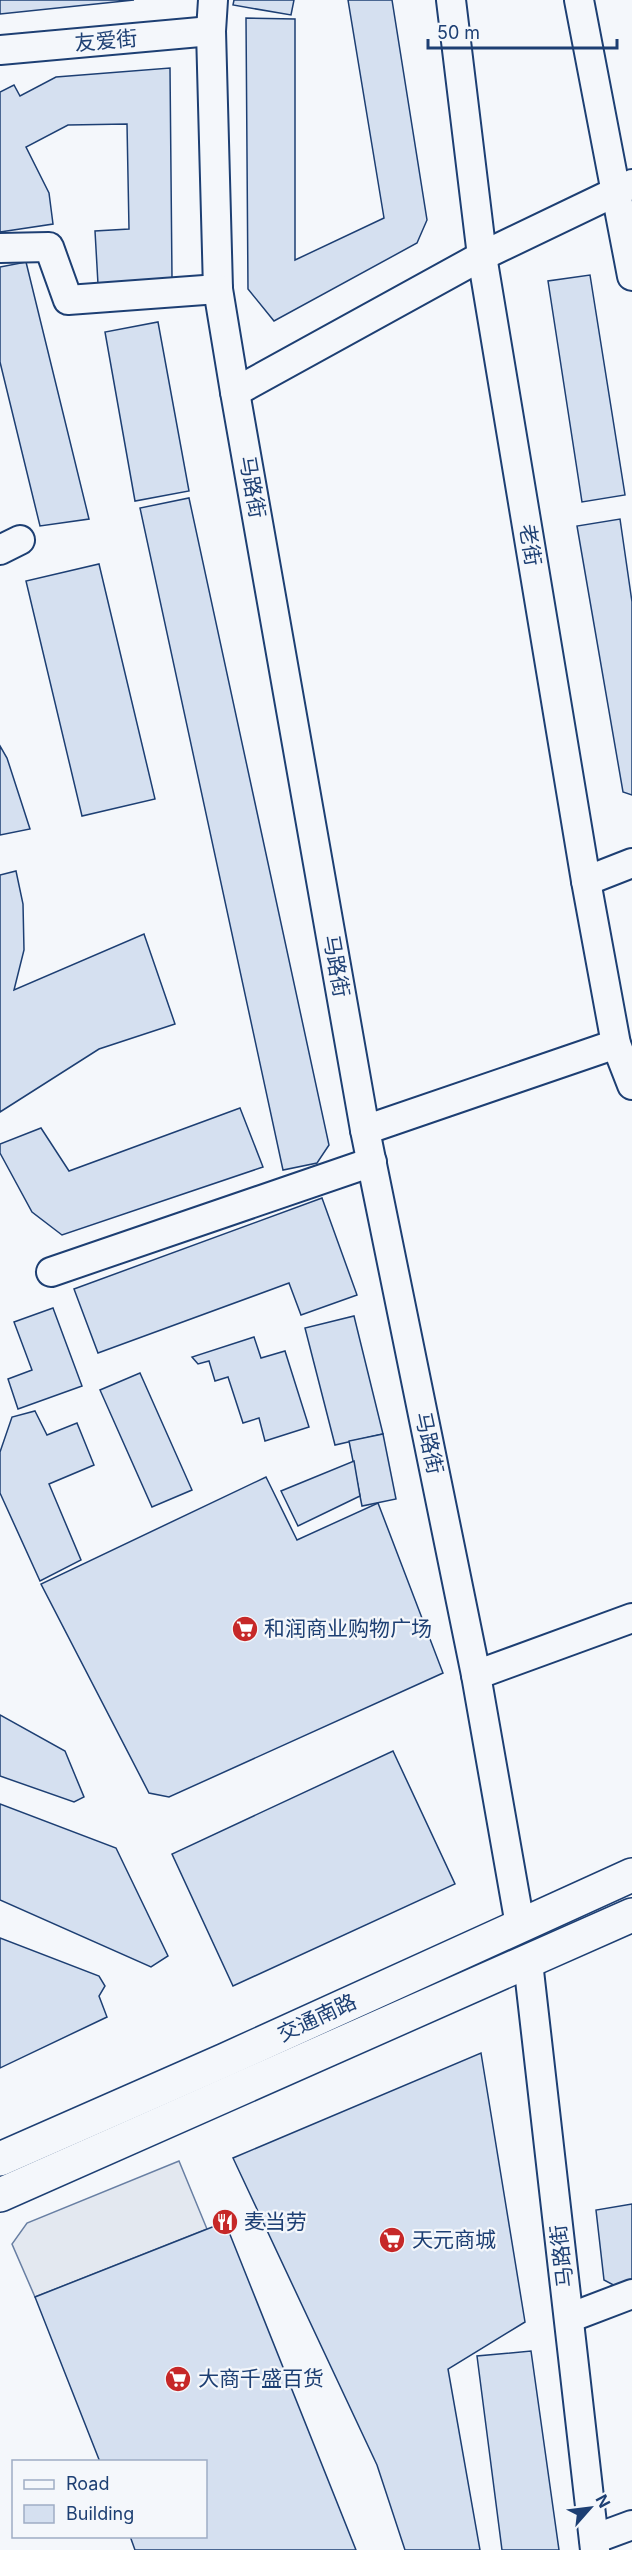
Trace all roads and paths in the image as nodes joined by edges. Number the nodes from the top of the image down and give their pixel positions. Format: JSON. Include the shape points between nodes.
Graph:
{"nodes":[{"id":1,"x":213,"y":0,"type":"edge"},
{"id":2,"x":451,"y":0,"type":"edge"},
{"id":3,"x":579,"y":0,"type":"edge"},
{"id":4,"x":211,"y":31,"type":"junction"},
{"id":5,"x":0,"y":50,"type":"edge"},
{"id":6,"x":624,"y":188,"type":"edge"},
{"id":7,"x":0,"y":248,"type":"edge"},
{"id":8,"x":482,"y":256,"type":"junction"},
{"id":9,"x":632,"y":276,"type":"edge"},
{"id":10,"x":218,"y":289,"type":"junction"},
{"id":11,"x":235,"y":392,"type":"junction"},
{"id":12,"x":632,"y":863,"type":"edge"},
{"id":13,"x":586,"y":881,"type":"junction"},
{"id":14,"x":616,"y":1044,"type":"junction"},
{"id":15,"x":632,"y":1085,"type":"edge"},
{"id":16,"x":365,"y":1130,"type":"junction"},
{"id":17,"x":372,"y":1162,"type":"junction"},
{"id":18,"x":51,"y":1272,"type":"dead end"},
{"id":19,"x":632,"y":1618,"type":"edge"},
{"id":20,"x":476,"y":1675,"type":"junction"},
{"id":21,"x":632,"y":1875,"type":"edge"},
{"id":22,"x":632,"y":1915,"type":"edge"},
{"id":23,"x":520,"y":1925,"type":"junction"},
{"id":24,"x":528,"y":1962,"type":"junction"},
{"id":25,"x":0,"y":2159,"type":"edge"},
{"id":26,"x":0,"y":2195,"type":"edge"},
{"id":27,"x":632,"y":2294,"type":"edge"},
{"id":28,"x":569,"y":2318,"type":"junction"},
{"id":29,"x":632,"y":2525,"type":"edge"},
{"id":30,"x":595,"y":2544,"type":"edge"}],
"edges":[{"from":1,"to":4,"type":"street","name":"马路街"},
{"from":2,"to":8,"type":"street","name":"老街"},
{"from":3,"to":6,"type":"street"},
{"from":4,"to":5,"type":"street","name":"友爱街"},
{"from":4,"to":10,"type":"street","name":"马路街"},
{"from":6,"to":8,"type":"street"},
{"from":6,"to":9,"type":"street"},
{"from":7,"to":10,"type":"street","via":[[49,247],[68,300]]},
{"from":8,"to":11,"type":"street"},
{"from":8,"to":13,"type":"street","name":"老街"},
{"from":10,"to":11,"type":"street","name":"马路街"},
{"from":11,"to":16,"type":"street","name":"马路街"},
{"from":12,"to":13,"type":"street"},
{"from":13,"to":14,"type":"street","name":"老街"},
{"from":14,"to":15,"type":"street","name":"老街"},
{"from":14,"to":16,"type":"street"},
{"from":16,"to":17,"type":"street","name":"马路街"},
{"from":17,"to":18,"type":"street"},
{"from":17,"to":20,"type":"street","name":"马路街"},
{"from":19,"to":20,"type":"street"},
{"from":20,"to":23,"type":"street","name":"马路街"},
{"from":21,"to":23,"type":"main road","name":"交通南路"},
{"from":22,"to":24,"type":"main road","name":"交通南路"},
{"from":23,"to":25,"type":"main road","name":"交通南路"},
{"from":24,"to":26,"type":"main road","name":"交通南路"},
{"from":24,"to":28,"type":"street","name":"马路街"},
{"from":27,"to":28,"type":"street"},
{"from":28,"to":30,"type":"street","name":"马路街"},
{"from":29,"to":30,"type":"street"}]}
